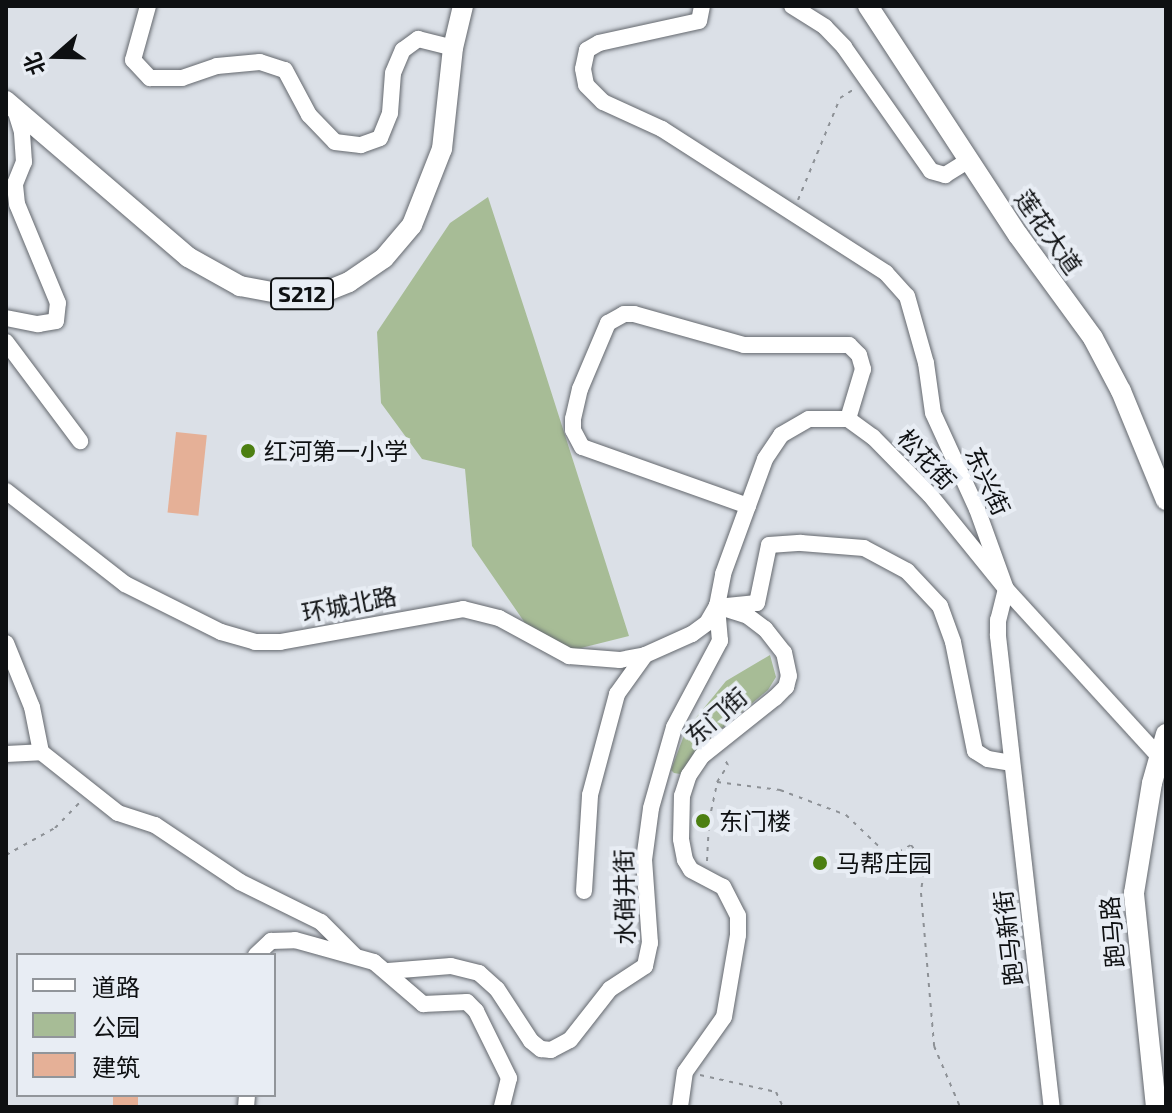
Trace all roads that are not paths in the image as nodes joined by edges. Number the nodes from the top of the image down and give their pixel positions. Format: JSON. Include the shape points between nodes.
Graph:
{"nodes":[{"id":1,"x":148,"y":6,"type":"edge"},
{"id":2,"x":463,"y":6,"type":"edge"},
{"id":3,"x":702,"y":6,"type":"edge"},
{"id":4,"x":792,"y":6,"type":"edge"},
{"id":5,"x":868,"y":6,"type":"edge"},
{"id":6,"x":453,"y":48,"type":"junction"},
{"id":7,"x":11,"y":105,"type":"edge"},
{"id":8,"x":969,"y":160,"type":"junction"},
{"id":9,"x":6,"y":318,"type":"edge"},
{"id":10,"x":6,"y":342,"type":"edge"},
{"id":11,"x":848,"y":419,"type":"junction"},
{"id":12,"x":80,"y":441,"type":"dead end"},
{"id":13,"x":6,"y":491,"type":"edge"},
{"id":14,"x":1166,"y":500,"type":"edge"},
{"id":15,"x":748,"y":506,"type":"junction"},
{"id":16,"x":1006,"y":589,"type":"junction"},
{"id":17,"x":717,"y":606,"type":"junction"},
{"id":18,"x":6,"y":643,"type":"edge"},
{"id":19,"x":645,"y":655,"type":"junction"},
{"id":20,"x":1166,"y":734,"type":"edge"},
{"id":21,"x":41,"y":752,"type":"junction"},
{"id":22,"x":6,"y":754,"type":"edge"},
{"id":23,"x":1162,"y":760,"type":"edge"},
{"id":24,"x":1011,"y":763,"type":"junction"},
{"id":25,"x":584,"y":891,"type":"dead end"},
{"id":26,"x":258,"y":953,"type":"edge"},
{"id":27,"x":355,"y":956,"type":"junction"},
{"id":28,"x":388,"y":971,"type":"junction"},
{"id":29,"x":502,"y":1107,"type":"edge"},
{"id":30,"x":680,"y":1107,"type":"edge"},
{"id":31,"x":1052,"y":1107,"type":"edge"},
{"id":32,"x":1156,"y":1107,"type":"edge"}],
"edges":[{"from":1,"to":6,"type":"street","via":[[133,60],[150,78],[182,78],[217,66],[260,62],[285,70],[309,115],[335,142],[361,145],[380,138],[403,50],[418,39]]},
{"from":2,"to":6,"type":"main road","number":"S212"},
{"from":3,"to":16,"type":"street","name":"东兴街","via":[[699,21],[587,50],[586,85],[603,102],[662,129],[886,273],[907,296],[926,363],[933,413]]},
{"from":4,"to":8,"type":"street","via":[[825,27],[931,171],[945,175]]},
{"from":5,"to":8,"type":"main road","name":"莲花大道"},
{"from":6,"to":7,"type":"main road","number":"S212","via":[[442,149],[412,225],[384,258],[322,293],[288,295],[240,286],[188,257]]},
{"from":7,"to":9,"type":"street","via":[[22,132],[24,162],[15,184],[17,204],[58,303],[56,321],[38,324]]},
{"from":8,"to":14,"type":"main road","name":"莲花大道","via":[[1093,338]]},
{"from":10,"to":12,"type":"street"},
{"from":11,"to":15,"type":"street","via":[[809,419],[781,435],[765,459]]},
{"from":11,"to":15,"type":"street","via":[[863,369],[849,345],[744,345],[634,314],[608,323],[573,419],[582,447]]},
{"from":11,"to":16,"type":"street","name":"松花街","via":[[930,495]]},
{"from":13,"to":19,"type":"street","name":"环城北路","via":[[125,584],[238,639],[280,642],[463,609],[499,618],[569,656],[598,661]]},
{"from":15,"to":17,"type":"street"},
{"from":16,"to":23,"type":"street","name":"松花街"},
{"from":16,"to":24,"type":"street","via":[[998,636]]},
{"from":17,"to":19,"type":"street","name":"环城北路","via":[[692,634]]},
{"from":17,"to":24,"type":"street","via":[[757,603],[769,545],[864,548],[907,571],[940,606],[953,642],[975,751]]},
{"from":17,"to":28,"type":"street","name":"水硝井街","via":[[720,641],[682,706],[651,808],[644,860],[651,955],[645,966],[610,989],[570,1040],[551,1050],[531,1041],[497,989],[479,973],[451,966]]},
{"from":17,"to":30,"type":"street","name":"东门街","via":[[748,616],[765,629],[784,653],[789,676],[775,698],[702,756],[689,775],[682,810],[685,860],[691,870],[723,887],[738,916],[738,935],[724,1017],[685,1072]]},
{"from":18,"to":21,"type":"street","via":[[32,707]]},
{"from":19,"to":25,"type":"street","via":[[617,694],[590,795]]},
{"from":20,"to":23,"type":"main road"},
{"from":21,"to":22,"type":"street"},
{"from":21,"to":27,"type":"street","via":[[118,813],[155,825],[240,882],[321,922]]},
{"from":23,"to":32,"type":"main road","name":"跑马路","via":[[1134,873]]},
{"from":24,"to":31,"type":"street","name":"跑马新街"},
{"from":26,"to":27,"type":"street","name":"水硝井街","via":[[281,939]]},
{"from":27,"to":28,"type":"street","name":"水硝井街"},
{"from":28,"to":29,"type":"street","via":[[423,1004],[467,1002],[476,1011],[509,1078]]}]}
